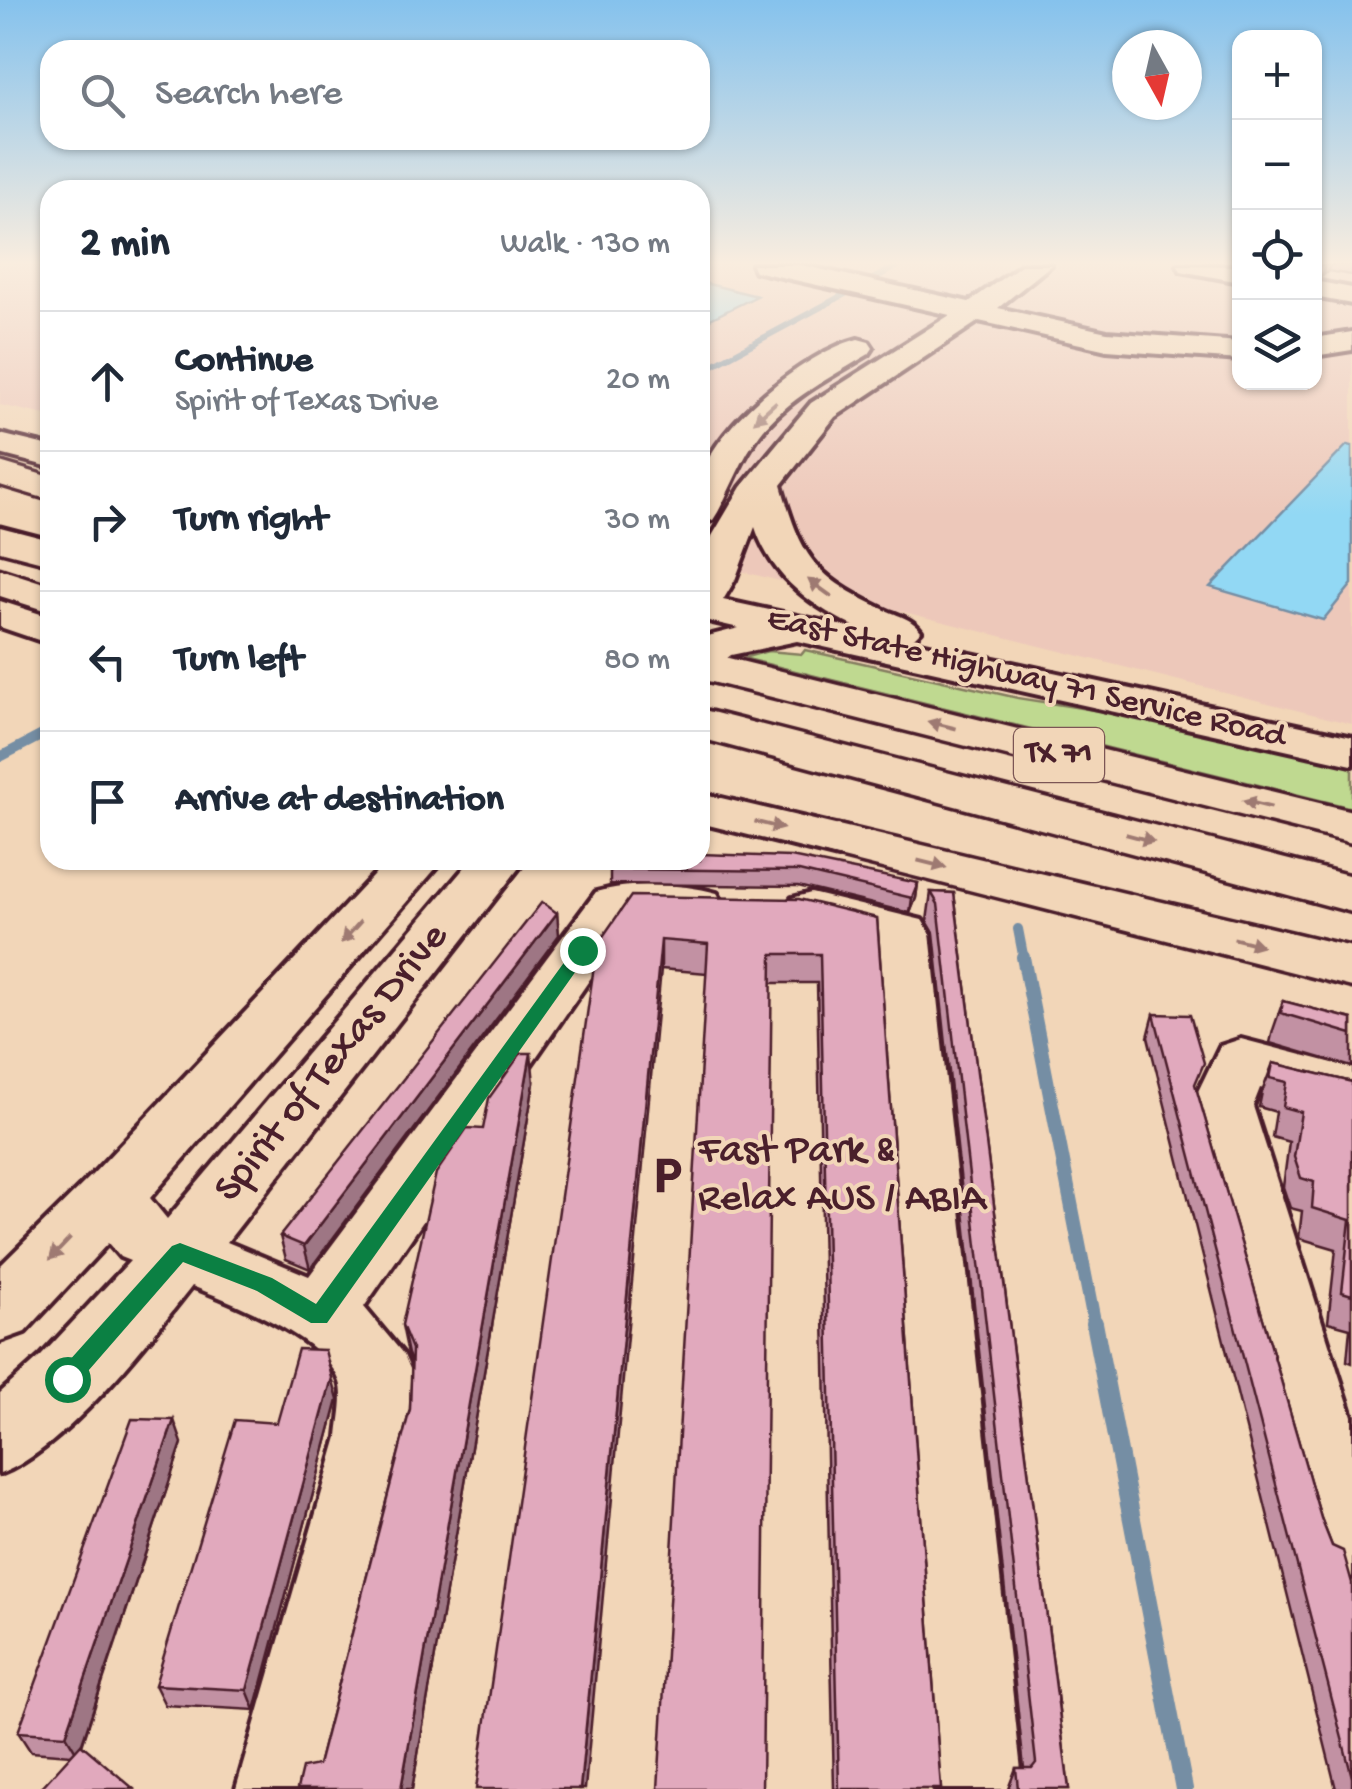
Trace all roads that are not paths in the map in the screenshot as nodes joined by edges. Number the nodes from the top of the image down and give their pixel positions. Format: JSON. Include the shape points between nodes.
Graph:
{"nodes":[{"id":1,"x":874,"y":348,"type":"edge"},
{"id":2,"x":907,"y":348,"type":"edge"},
{"id":3,"x":851,"y":371,"type":"junction"},
{"id":4,"x":0,"y":444,"type":"edge"},
{"id":5,"x":40,"y":454,"type":"edge"},
{"id":6,"x":0,"y":473,"type":"edge"},
{"id":7,"x":40,"y":486,"type":"edge"},
{"id":8,"x":764,"y":486,"type":"junction"},
{"id":9,"x":0,"y":490,"type":"edge"},
{"id":10,"x":710,"y":492,"type":"edge"},
{"id":11,"x":40,"y":500,"type":"edge"},
{"id":12,"x":0,"y":539,"type":"edge"},
{"id":13,"x":40,"y":549,"type":"edge"},
{"id":14,"x":0,"y":582,"type":"edge"},
{"id":15,"x":710,"y":588,"type":"edge"},
{"id":16,"x":40,"y":596,"type":"edge"},
{"id":17,"x":710,"y":607,"type":"edge"},
{"id":18,"x":0,"y":613,"type":"edge"},
{"id":19,"x":40,"y":627,"type":"edge"},
{"id":20,"x":804,"y":630,"type":"junction"},
{"id":21,"x":710,"y":653,"type":"edge"},
{"id":22,"x":710,"y":665,"type":"edge"},
{"id":23,"x":1003,"y":674,"type":"junction"},
{"id":24,"x":712,"y":737,"type":"edge"},
{"id":25,"x":1352,"y":752,"type":"edge"},
{"id":26,"x":710,"y":810,"type":"edge"},
{"id":27,"x":1352,"y":828,"type":"edge"},
{"id":28,"x":838,"y":841,"type":"joint"},
{"id":29,"x":407,"y":870,"type":"edge"},
{"id":30,"x":490,"y":870,"type":"edge"},
{"id":31,"x":1352,"y":894,"type":"edge"},
{"id":32,"x":1352,"y":968,"type":"edge"},
{"id":33,"x":1352,"y":1090,"type":"edge"},
{"id":34,"x":115,"y":1193,"type":"junction"},
{"id":35,"x":180,"y":1252,"type":"junction"},
{"id":36,"x":0,"y":1311,"type":"edge"},
{"id":37,"x":319,"y":1316,"type":"junction"},
{"id":38,"x":0,"y":1440,"type":"edge"},
{"id":39,"x":1352,"y":1538,"type":"edge"},
{"id":40,"x":280,"y":1789,"type":"edge"},
{"id":41,"x":978,"y":1789,"type":"edge"}],
"edges":[{"from":1,"to":3,"type":"street"},
{"from":2,"to":3,"type":"street","via":[[890,365]]},
{"from":3,"to":8,"type":"street"},
{"from":3,"to":10,"type":"street","one_way":true,"via":[[813,376],[754,420]]},
{"from":4,"to":5,"type":"street"},
{"from":6,"to":7,"type":"highway"},
{"from":8,"to":15,"type":"street"},
{"from":23,"to":8,"type":"street","one_way":true,"via":[[821,590],[775,541]]},
{"from":9,"to":11,"type":"highway"},
{"from":12,"to":13,"type":"highway"},
{"from":14,"to":16,"type":"highway"},
{"from":17,"to":20,"type":"street","name":"East State Highway 71 Service Road"},
{"from":18,"to":19,"type":"street"},
{"from":20,"to":21,"type":"street","via":[[738,639]]},
{"from":20,"to":23,"type":"street","name":"East State Highway 71 Service Road"},
{"from":27,"to":22,"type":"highway","number":"TX 71","one_way":true},
{"from":23,"to":25,"type":"street","name":"East State Highway 71 Service Road"},
{"from":24,"to":31,"type":"highway","number":"TX 71","one_way":true},
{"from":26,"to":28,"type":"street","one_way":true},
{"from":28,"to":32,"type":"highway","one_way":true},
{"from":29,"to":34,"type":"street","name":"Spirit of Texas Drive","one_way":true},
{"from":30,"to":35,"type":"street","name":"Spirit of Texas Drive"},
{"from":33,"to":39,"type":"street","via":[[1240,1061],[1222,1106]]},
{"from":34,"to":35,"type":"street","via":[[143,1238]]},
{"from":34,"to":36,"type":"street","name":"Spirit of Texas Drive","one_way":true},
{"from":35,"to":37,"type":"street","via":[[264,1285]]},
{"from":35,"to":38,"type":"street","name":"Spirit of Texas Drive","via":[[67,1379]]},
{"from":37,"to":40,"type":"street","via":[[345,1331],[378,1378],[375,1438]]},
{"from":37,"to":41,"type":"street","via":[[615,904],[798,907],[902,934]]}]}
